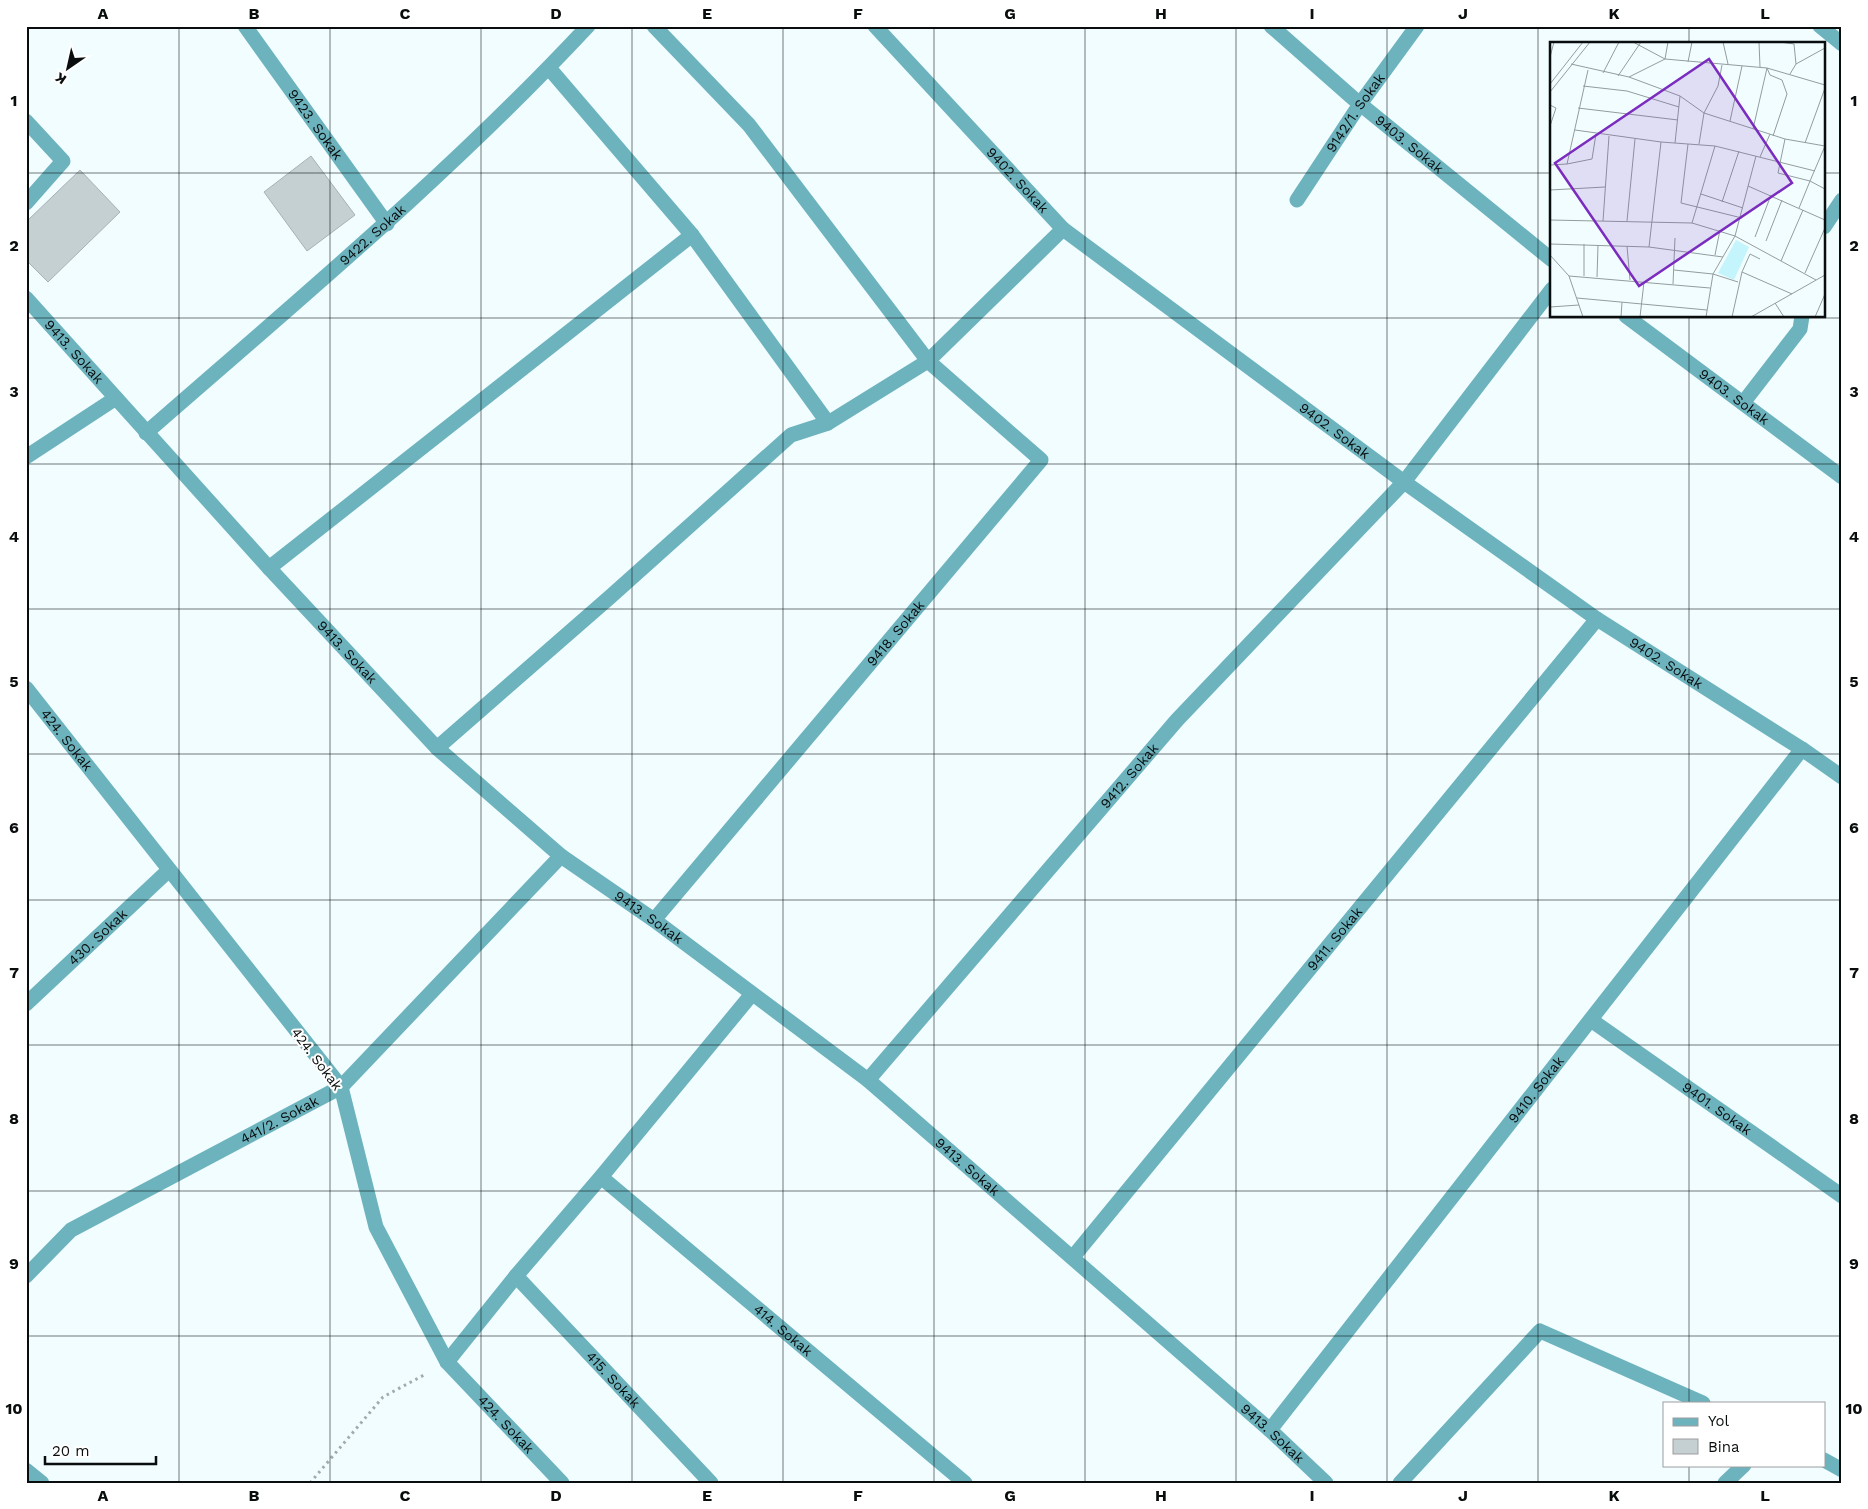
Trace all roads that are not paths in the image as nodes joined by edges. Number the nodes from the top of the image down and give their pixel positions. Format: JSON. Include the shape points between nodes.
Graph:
{"nodes":[{"id":1,"x":245,"y":26,"type":"edge"},
{"id":2,"x":588,"y":26,"type":"edge"},
{"id":3,"x":654,"y":26,"type":"edge"},
{"id":4,"x":875,"y":26,"type":"edge"},
{"id":5,"x":1271,"y":26,"type":"edge"},
{"id":6,"x":1417,"y":26,"type":"edge"},
{"id":7,"x":1820,"y":26,"type":"edge"},
{"id":8,"x":1842,"y":44,"type":"edge"},
{"id":9,"x":549,"y":68,"type":"junction"},
{"id":10,"x":1360,"y":104,"type":"junction"},
{"id":11,"x":26,"y":120,"type":"edge"},
{"id":12,"x":1297,"y":200,"type":"dead end"},
{"id":13,"x":1842,"y":200,"type":"edge"},
{"id":14,"x":26,"y":203,"type":"edge"},
{"id":15,"x":387,"y":224,"type":"junction"},
{"id":16,"x":1826,"y":224,"type":"edge"},
{"id":17,"x":1062,"y":229,"type":"junction"},
{"id":18,"x":692,"y":235,"type":"junction"},
{"id":19,"x":1550,"y":258,"type":"edge"},
{"id":20,"x":1550,"y":292,"type":"edge"},
{"id":21,"x":26,"y":298,"type":"edge"},
{"id":22,"x":1629,"y":318,"type":"edge"},
{"id":23,"x":1802,"y":318,"type":"edge"},
{"id":24,"x":928,"y":361,"type":"junction"},
{"id":25,"x":116,"y":398,"type":"junction"},
{"id":26,"x":1743,"y":403,"type":"junction"},
{"id":27,"x":828,"y":423,"type":"junction"},
{"id":28,"x":146,"y":433,"type":"junction"},
{"id":29,"x":26,"y":457,"type":"edge"},
{"id":30,"x":1842,"y":477,"type":"edge"},
{"id":31,"x":1404,"y":482,"type":"junction"},
{"id":32,"x":269,"y":568,"type":"junction"},
{"id":33,"x":1597,"y":619,"type":"junction"},
{"id":34,"x":26,"y":688,"type":"edge"},
{"id":35,"x":437,"y":748,"type":"junction"},
{"id":36,"x":1802,"y":749,"type":"junction"},
{"id":37,"x":1842,"y":778,"type":"edge"},
{"id":38,"x":561,"y":856,"type":"junction"},
{"id":39,"x":169,"y":870,"type":"junction"},
{"id":40,"x":654,"y":920,"type":"junction"},
{"id":41,"x":752,"y":994,"type":"junction"},
{"id":42,"x":26,"y":1004,"type":"edge"},
{"id":43,"x":1591,"y":1020,"type":"junction"},
{"id":44,"x":868,"y":1080,"type":"junction"},
{"id":45,"x":341,"y":1087,"type":"junction"},
{"id":46,"x":602,"y":1177,"type":"junction"},
{"id":47,"x":1842,"y":1196,"type":"edge"},
{"id":48,"x":1073,"y":1257,"type":"junction"},
{"id":49,"x":26,"y":1276,"type":"edge"},
{"id":50,"x":516,"y":1276,"type":"junction"},
{"id":51,"x":447,"y":1362,"type":"junction"},
{"id":52,"x":1701,"y":1402,"type":"edge"},
{"id":53,"x":1270,"y":1430,"type":"junction"},
{"id":54,"x":1826,"y":1461,"type":"edge"},
{"id":55,"x":1743,"y":1466,"type":"edge"},
{"id":56,"x":26,"y":1470,"type":"edge"},
{"id":57,"x":1842,"y":1470,"type":"edge"},
{"id":58,"x":42,"y":1483,"type":"edge"},
{"id":59,"x":562,"y":1483,"type":"edge"},
{"id":60,"x":711,"y":1483,"type":"edge"},
{"id":61,"x":965,"y":1483,"type":"edge"},
{"id":62,"x":1326,"y":1483,"type":"edge"},
{"id":63,"x":1400,"y":1483,"type":"edge"},
{"id":64,"x":1725,"y":1483,"type":"edge"}],
"edges":[{"from":1,"to":15,"type":"street","name":"9423. Sokak"},
{"from":2,"to":9,"type":"street","name":"9422. Sokak"},
{"from":3,"to":24,"type":"street","via":[[749,125]]},
{"from":4,"to":17,"type":"street","name":"9402. Sokak"},
{"from":5,"to":10,"type":"street","name":"9403. Sokak"},
{"from":6,"to":10,"type":"street","name":"9142/1. Sokak"},
{"from":7,"to":8,"type":"street"},
{"from":9,"to":15,"type":"street","name":"9422. Sokak"},
{"from":9,"to":18,"type":"street"},
{"from":10,"to":12,"type":"street","name":"9142/1. Sokak"},
{"from":10,"to":19,"type":"street","name":"9403. Sokak"},
{"from":11,"to":14,"type":"street","via":[[63,161]]},
{"from":13,"to":16,"type":"street"},
{"from":15,"to":28,"type":"street","name":"9422. Sokak"},
{"from":17,"to":24,"type":"street"},
{"from":17,"to":31,"type":"street","name":"9402. Sokak"},
{"from":18,"to":27,"type":"street"},
{"from":18,"to":32,"type":"street"},
{"from":20,"to":31,"type":"street","name":"9412. Sokak"},
{"from":21,"to":25,"type":"street","name":"9413. Sokak"},
{"from":22,"to":26,"type":"street","name":"9403. Sokak"},
{"from":23,"to":26,"type":"street","via":[[1800,329]]},
{"from":24,"to":27,"type":"street"},
{"from":24,"to":40,"type":"street","name":"9418. Sokak","via":[[1041,460]]},
{"from":25,"to":28,"type":"street","name":"9413. Sokak"},
{"from":25,"to":29,"type":"street"},
{"from":26,"to":30,"type":"street","name":"9403. Sokak"},
{"from":27,"to":35,"type":"street","via":[[792,435]]},
{"from":28,"to":32,"type":"street","name":"9413. Sokak"},
{"from":31,"to":33,"type":"street","name":"9402. Sokak"},
{"from":31,"to":44,"type":"street","name":"9412. Sokak","via":[[1177,720]]},
{"from":32,"to":35,"type":"street","name":"9413. Sokak"},
{"from":33,"to":36,"type":"street","name":"9402. Sokak"},
{"from":33,"to":48,"type":"street","name":"9411. Sokak"},
{"from":34,"to":39,"type":"street","name":"424. Sokak"},
{"from":35,"to":38,"type":"street","name":"9413. Sokak"},
{"from":36,"to":37,"type":"street","name":"9402. Sokak"},
{"from":36,"to":43,"type":"street","name":"9410. Sokak"},
{"from":38,"to":40,"type":"street","name":"9413. Sokak"},
{"from":38,"to":45,"type":"street","name":"441/2. Sokak"},
{"from":39,"to":42,"type":"street","name":"430. Sokak"},
{"from":39,"to":45,"type":"street","name":"424. Sokak"},
{"from":40,"to":41,"type":"street","name":"9413. Sokak"},
{"from":41,"to":44,"type":"street","name":"9413. Sokak"},
{"from":41,"to":46,"type":"street"},
{"from":43,"to":47,"type":"street","name":"9401. Sokak"},
{"from":43,"to":53,"type":"street","name":"9410. Sokak"},
{"from":44,"to":48,"type":"street","name":"9413. Sokak"},
{"from":45,"to":49,"type":"street","name":"441/2. Sokak","via":[[71,1230]]},
{"from":45,"to":51,"type":"street","name":"424. Sokak","via":[[376,1227]]},
{"from":46,"to":50,"type":"street"},
{"from":46,"to":61,"type":"street","name":"414. Sokak"},
{"from":48,"to":53,"type":"street","name":"9413. Sokak"},
{"from":50,"to":51,"type":"street"},
{"from":50,"to":60,"type":"street","name":"415. Sokak"},
{"from":51,"to":59,"type":"street","name":"424. Sokak"},
{"from":52,"to":63,"type":"street","via":[[1540,1331]]},
{"from":53,"to":62,"type":"street","name":"9413. Sokak"},
{"from":54,"to":57,"type":"street"},
{"from":55,"to":64,"type":"street"},
{"from":56,"to":58,"type":"street"}]}
